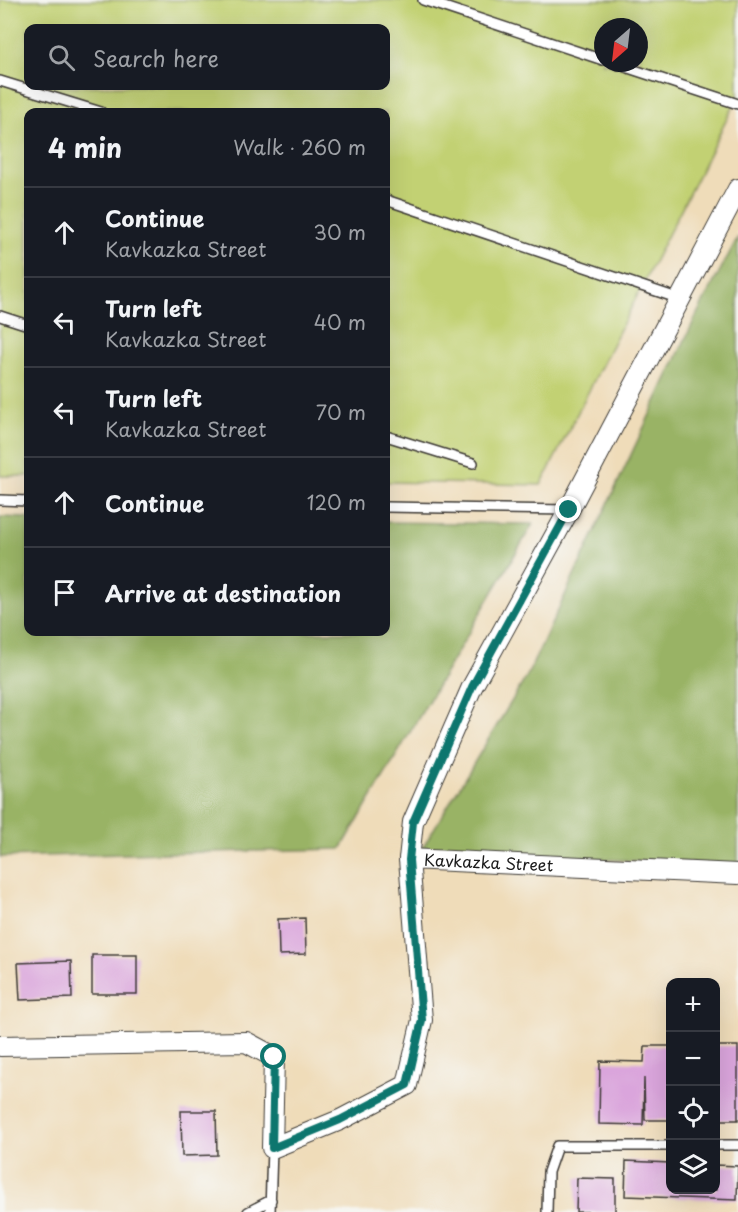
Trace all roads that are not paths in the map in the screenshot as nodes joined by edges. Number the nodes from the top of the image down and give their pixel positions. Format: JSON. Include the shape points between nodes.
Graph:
{"nodes":[{"id":1,"x":423,"y":0,"type":"edge"},
{"id":2,"x":594,"y":57,"type":"edge"},
{"id":3,"x":640,"y":72,"type":"edge"},
{"id":4,"x":0,"y":81,"type":"edge"},
{"id":5,"x":24,"y":88,"type":"edge"},
{"id":6,"x":29,"y":90,"type":"edge"},
{"id":7,"x":738,"y":104,"type":"edge"},
{"id":8,"x":88,"y":108,"type":"edge"},
{"id":9,"x":738,"y":189,"type":"edge"},
{"id":10,"x":390,"y":201,"type":"edge"},
{"id":11,"x":680,"y":299,"type":"junction"},
{"id":12,"x":0,"y":316,"type":"edge"},
{"id":13,"x":24,"y":324,"type":"edge"},
{"id":14,"x":390,"y":437,"type":"edge"},
{"id":15,"x":473,"y":463,"type":"dead end"},
{"id":16,"x":0,"y":500,"type":"edge"},
{"id":17,"x":24,"y":501,"type":"edge"},
{"id":18,"x":390,"y":507,"type":"edge"},
{"id":19,"x":569,"y":510,"type":"junction"},
{"id":20,"x":409,"y":860,"type":"junction"},
{"id":21,"x":738,"y":874,"type":"edge"},
{"id":22,"x":0,"y":1046,"type":"edge"},
{"id":23,"x":720,"y":1145,"type":"edge"},
{"id":24,"x":738,"y":1145,"type":"edge"},
{"id":25,"x":666,"y":1146,"type":"edge"},
{"id":26,"x":272,"y":1148,"type":"junction"},
{"id":27,"x":271,"y":1200,"type":"junction"},
{"id":28,"x":248,"y":1212,"type":"edge"},
{"id":29,"x":270,"y":1212,"type":"edge"},
{"id":30,"x":548,"y":1212,"type":"edge"}],
"edges":[{"from":1,"to":2,"type":"lane"},
{"from":3,"to":7,"type":"lane"},
{"from":4,"to":5,"type":"lane"},
{"from":6,"to":8,"type":"lane"},
{"from":9,"to":11,"type":"street"},
{"from":10,"to":11,"type":"lane"},
{"from":11,"to":19,"type":"street"},
{"from":12,"to":13,"type":"lane"},
{"from":14,"to":15,"type":"lane"},
{"from":16,"to":17,"type":"lane"},
{"from":18,"to":19,"type":"lane"},
{"from":19,"to":20,"type":"street","via":[[472,687],[413,822]]},
{"from":20,"to":21,"type":"street","name":"Kavkazka Street"},
{"from":20,"to":26,"type":"street","name":"Kavkazka Street","via":[[422,1020],[407,1085],[340,1120]]},
{"from":22,"to":26,"type":"street","via":[[246,1042],[274,1057]]},
{"from":23,"to":24,"type":"lane"},
{"from":25,"to":30,"type":"lane","via":[[557,1146],[548,1172]]},
{"from":26,"to":27,"type":"lane"},
{"from":27,"to":28,"type":"lane"},
{"from":27,"to":29,"type":"lane"}]}
